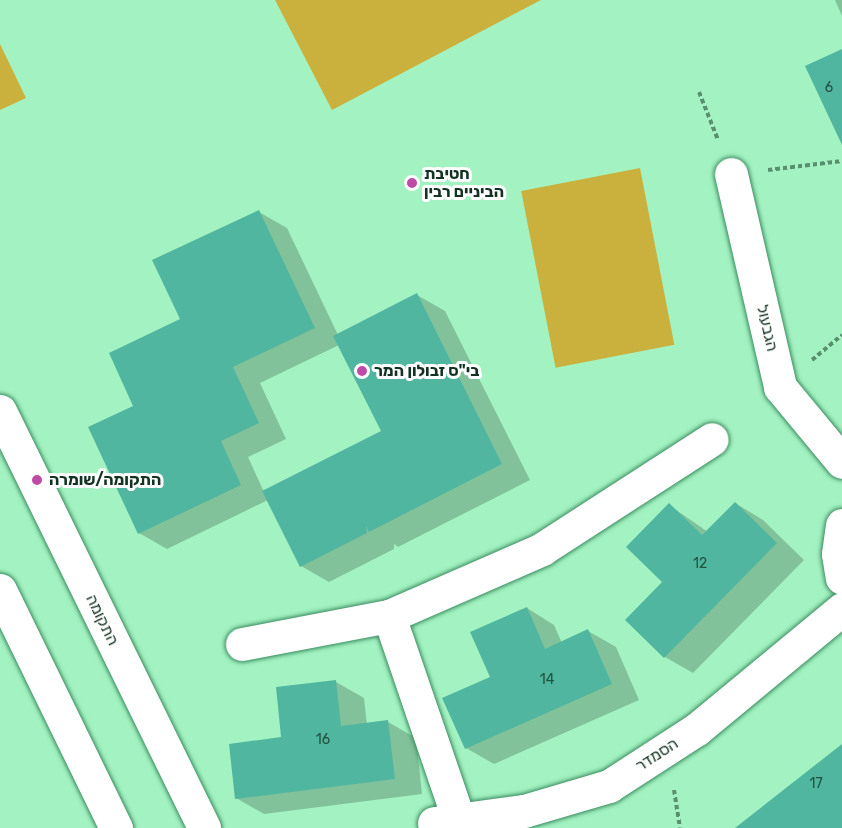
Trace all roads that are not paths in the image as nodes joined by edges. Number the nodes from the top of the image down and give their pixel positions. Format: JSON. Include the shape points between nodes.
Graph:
{"nodes":[{"id":1,"x":731,"y":174,"type":"road end"},
{"id":2,"x":0,"y":411,"type":"edge"},
{"id":3,"x":712,"y":439,"type":"dead end"},
{"id":4,"x":842,"y":462,"type":"edge"},
{"id":5,"x":842,"y":525,"type":"edge"},
{"id":6,"x":842,"y":578,"type":"edge"},
{"id":7,"x":0,"y":590,"type":"edge"},
{"id":8,"x":842,"y":609,"type":"edge"},
{"id":9,"x":389,"y":616,"type":"junction"},
{"id":10,"x":242,"y":644,"type":"dead end"},
{"id":11,"x":541,"y":817,"type":"edge"},
{"id":12,"x":116,"y":828,"type":"edge"},
{"id":13,"x":204,"y":828,"type":"edge"}],
"edges":[{"from":1,"to":4,"type":"street","name":"הגבעול","via":[[780,387]]},
{"from":2,"to":13,"type":"street","name":"התקומה"},
{"from":3,"to":9,"type":"street","via":[[542,549]]},
{"from":5,"to":6,"type":"street","via":[[838,555]]},
{"from":7,"to":12,"type":"street"},
{"from":8,"to":11,"type":"street","name":"הסמדר","via":[[688,735],[609,786]]},
{"from":9,"to":10,"type":"street"},
{"from":9,"to":11,"type":"street","name":"הסמדר","via":[[446,822]]}]}
